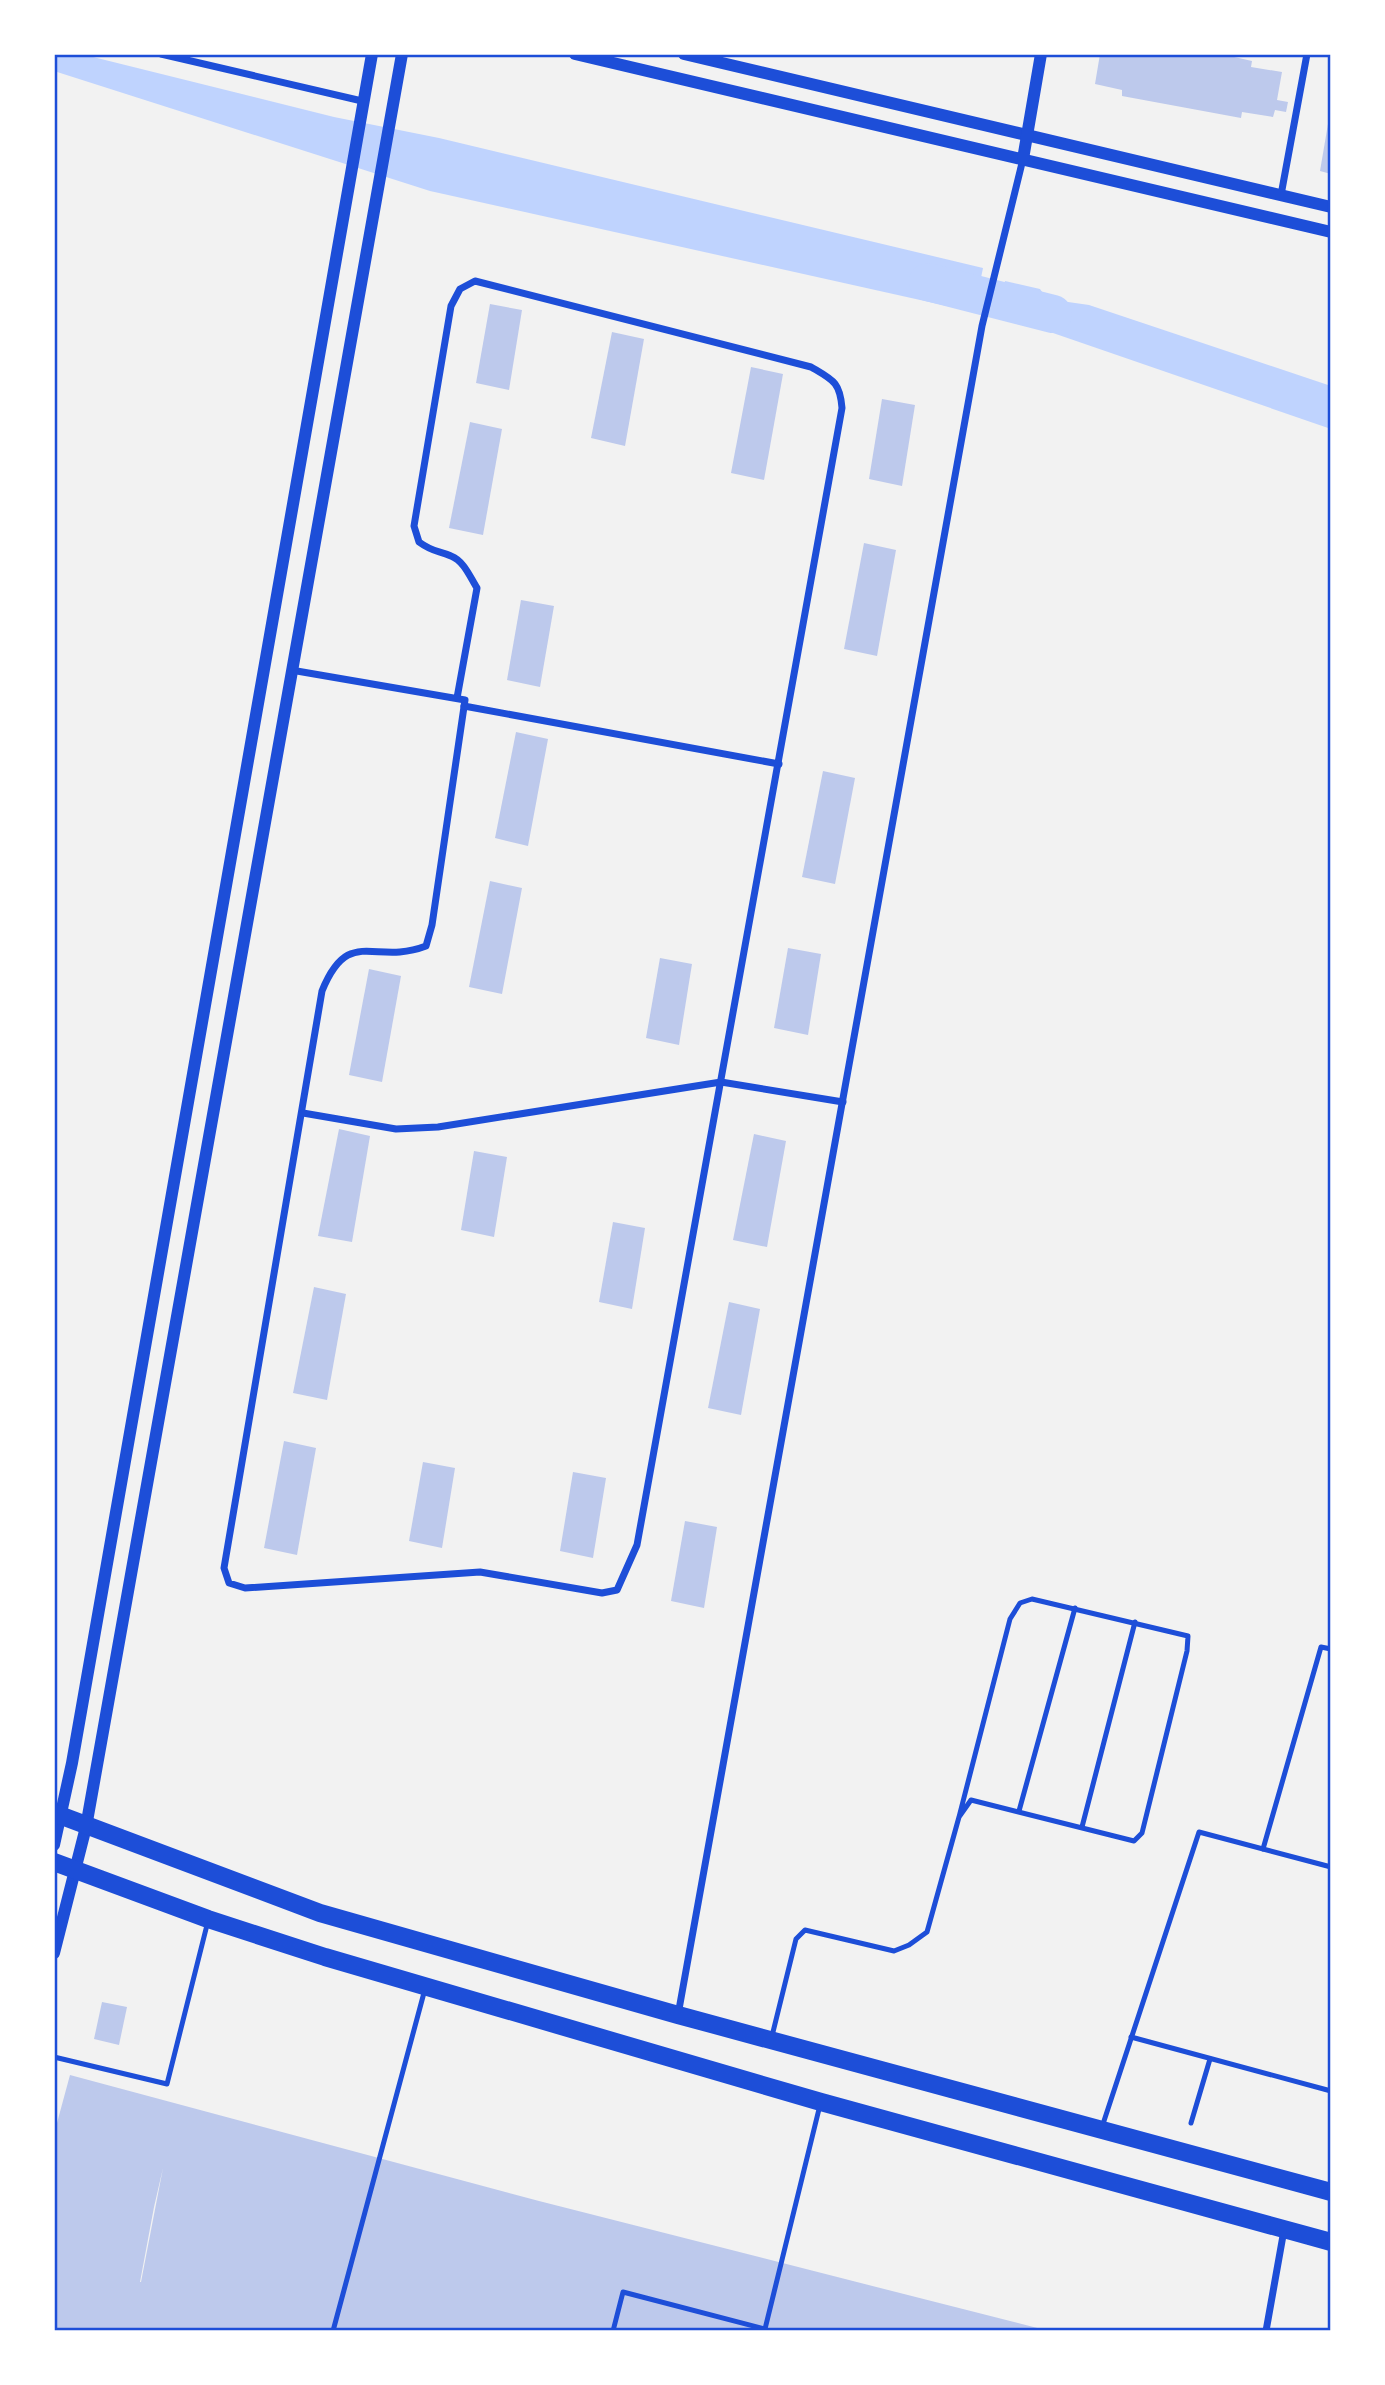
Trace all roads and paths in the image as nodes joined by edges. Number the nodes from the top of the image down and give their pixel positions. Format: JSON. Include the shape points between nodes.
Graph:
{"nodes":[{"id":1,"x":161,"y":54,"type":"edge"},
{"id":2,"x":372,"y":54,"type":"edge"},
{"id":3,"x":402,"y":54,"type":"edge"},
{"id":4,"x":575,"y":54,"type":"edge"},
{"id":5,"x":684,"y":54,"type":"edge"},
{"id":6,"x":1041,"y":54,"type":"edge"},
{"id":7,"x":1307,"y":54,"type":"edge"},
{"id":8,"x":362,"y":102,"type":"junction"},
{"id":9,"x":1027,"y":135,"type":"junction"},
{"id":10,"x":1023,"y":159,"type":"junction"},
{"id":11,"x":1281,"y":195,"type":"junction"},
{"id":12,"x":1331,"y":207,"type":"edge"},
{"id":13,"x":1331,"y":232,"type":"edge"},
{"id":14,"x":291,"y":670,"type":"junction"},
{"id":15,"x":457,"y":698,"type":"junction"},
{"id":16,"x":464,"y":706,"type":"junction"},
{"id":17,"x":779,"y":764,"type":"junction"},
{"id":18,"x":721,"y":1082,"type":"junction"},
{"id":19,"x":843,"y":1102,"type":"junction"},
{"id":20,"x":303,"y":1113,"type":"junction"},
{"id":21,"x":1075,"y":1608,"type":"junction"},
{"id":22,"x":1135,"y":1622,"type":"junction"},
{"id":23,"x":1331,"y":1649,"type":"edge"},
{"id":24,"x":1019,"y":1811,"type":"junction"},
{"id":25,"x":57,"y":1815,"type":"edge"},
{"id":26,"x":959,"y":1817,"type":"junction"},
{"id":27,"x":86,"y":1827,"type":"junction"},
{"id":28,"x":1082,"y":1827,"type":"junction"},
{"id":29,"x":54,"y":1844,"type":"edge"},
{"id":30,"x":1264,"y":1849,"type":"junction"},
{"id":31,"x":54,"y":1862,"type":"edge"},
{"id":32,"x":1331,"y":1867,"type":"edge"},
{"id":33,"x":76,"y":1870,"type":"junction"},
{"id":34,"x":208,"y":1919,"type":"junction"},
{"id":35,"x":54,"y":1953,"type":"edge"},
{"id":36,"x":425,"y":1986,"type":"junction"},
{"id":37,"x":678,"y":2015,"type":"junction"},
{"id":38,"x":1131,"y":2037,"type":"junction"},
{"id":39,"x":771,"y":2039,"type":"junction"},
{"id":40,"x":54,"y":2057,"type":"edge"},
{"id":41,"x":1210,"y":2059,"type":"junction"},
{"id":42,"x":1331,"y":2091,"type":"edge"},
{"id":43,"x":821,"y":2102,"type":"junction"},
{"id":44,"x":1191,"y":2123,"type":"dead end"},
{"id":45,"x":1101,"y":2130,"type":"junction"},
{"id":46,"x":1331,"y":2192,"type":"edge"},
{"id":47,"x":1284,"y":2230,"type":"junction"},
{"id":48,"x":1331,"y":2242,"type":"edge"},
{"id":49,"x":735,"y":2321,"type":"junction"},
{"id":50,"x":768,"y":2330,"type":"edge"},
{"id":51,"x":334,"y":2331,"type":"edge"},
{"id":52,"x":612,"y":2331,"type":"edge"},
{"id":53,"x":732,"y":2331,"type":"edge"},
{"id":54,"x":1266,"y":2331,"type":"edge"}],
"edges":[{"from":1,"to":8,"type":"street"},
{"from":2,"to":8,"type":"street"},
{"from":3,"to":14,"type":"street"},
{"from":4,"to":10,"type":"street"},
{"from":5,"to":9,"type":"street"},
{"from":6,"to":9,"type":"street"},
{"from":7,"to":11,"type":"street"},
{"from":8,"to":25,"type":"street"},
{"from":9,"to":10,"type":"street"},
{"from":9,"to":11,"type":"street"},
{"from":10,"to":13,"type":"street"},
{"from":10,"to":19,"type":"street","via":[[982,326]]},
{"from":11,"to":12,"type":"street"},
{"from":14,"to":15,"type":"street"},
{"from":14,"to":27,"type":"street"},
{"from":15,"to":16,"type":"street","via":[[465,699]]},
{"from":15,"to":17,"type":"street","via":[[477,588],[451,555],[433,553],[419,542],[414,526],[451,306],[460,289],[475,281],[811,367],[840,389],[842,408]]},
{"from":16,"to":17,"type":"street"},
{"from":16,"to":20,"type":"street","via":[[426,946],[407,953],[356,950],[332,967],[322,990]]},
{"from":17,"to":18,"type":"street"},
{"from":18,"to":19,"type":"street"},
{"from":18,"to":20,"type":"street","via":[[438,1127],[396,1129]]},
{"from":18,"to":20,"type":"street","via":[[637,1545],[617,1590],[602,1593],[480,1572],[245,1588],[229,1583],[224,1568]]},
{"from":19,"to":37,"type":"street"},
{"from":21,"to":22,"type":"lane"},
{"from":21,"to":24,"type":"lane"},
{"from":21,"to":26,"type":"lane","via":[[1032,1599],[1020,1603],[1010,1619]]},
{"from":22,"to":28,"type":"lane"},
{"from":22,"to":28,"type":"lane","via":[[1188,1636],[1142,1833],[1134,1841]]},
{"from":23,"to":30,"type":"lane","via":[[1321,1647]]},
{"from":24,"to":26,"type":"lane","via":[[971,1800]]},
{"from":24,"to":28,"type":"lane"},
{"from":25,"to":27,"type":"main road"},
{"from":25,"to":29,"type":"street"},
{"from":26,"to":39,"type":"lane","via":[[927,1932],[894,1951],[805,1930],[796,1939]]},
{"from":27,"to":33,"type":"street"},
{"from":27,"to":37,"type":"main road","via":[[320,1913]]},
{"from":30,"to":32,"type":"lane"},
{"from":30,"to":38,"type":"lane","via":[[1199,1832]]},
{"from":31,"to":33,"type":"main road"},
{"from":33,"to":34,"type":"main road"},
{"from":33,"to":35,"type":"street"},
{"from":34,"to":36,"type":"main road"},
{"from":34,"to":40,"type":"lane","via":[[167,2084]]},
{"from":36,"to":43,"type":"main road"},
{"from":36,"to":51,"type":"lane"},
{"from":37,"to":39,"type":"main road"},
{"from":38,"to":41,"type":"lane"},
{"from":38,"to":45,"type":"lane"},
{"from":39,"to":45,"type":"main road"},
{"from":41,"to":42,"type":"lane"},
{"from":41,"to":44,"type":"lane"},
{"from":43,"to":47,"type":"main road"},
{"from":43,"to":50,"type":"lane"},
{"from":45,"to":46,"type":"main road"},
{"from":47,"to":48,"type":"main road"},
{"from":47,"to":54,"type":"street"},
{"from":49,"to":50,"type":"lane"},
{"from":49,"to":52,"type":"lane","via":[[623,2292]]},
{"from":49,"to":53,"type":"lane"}]}
